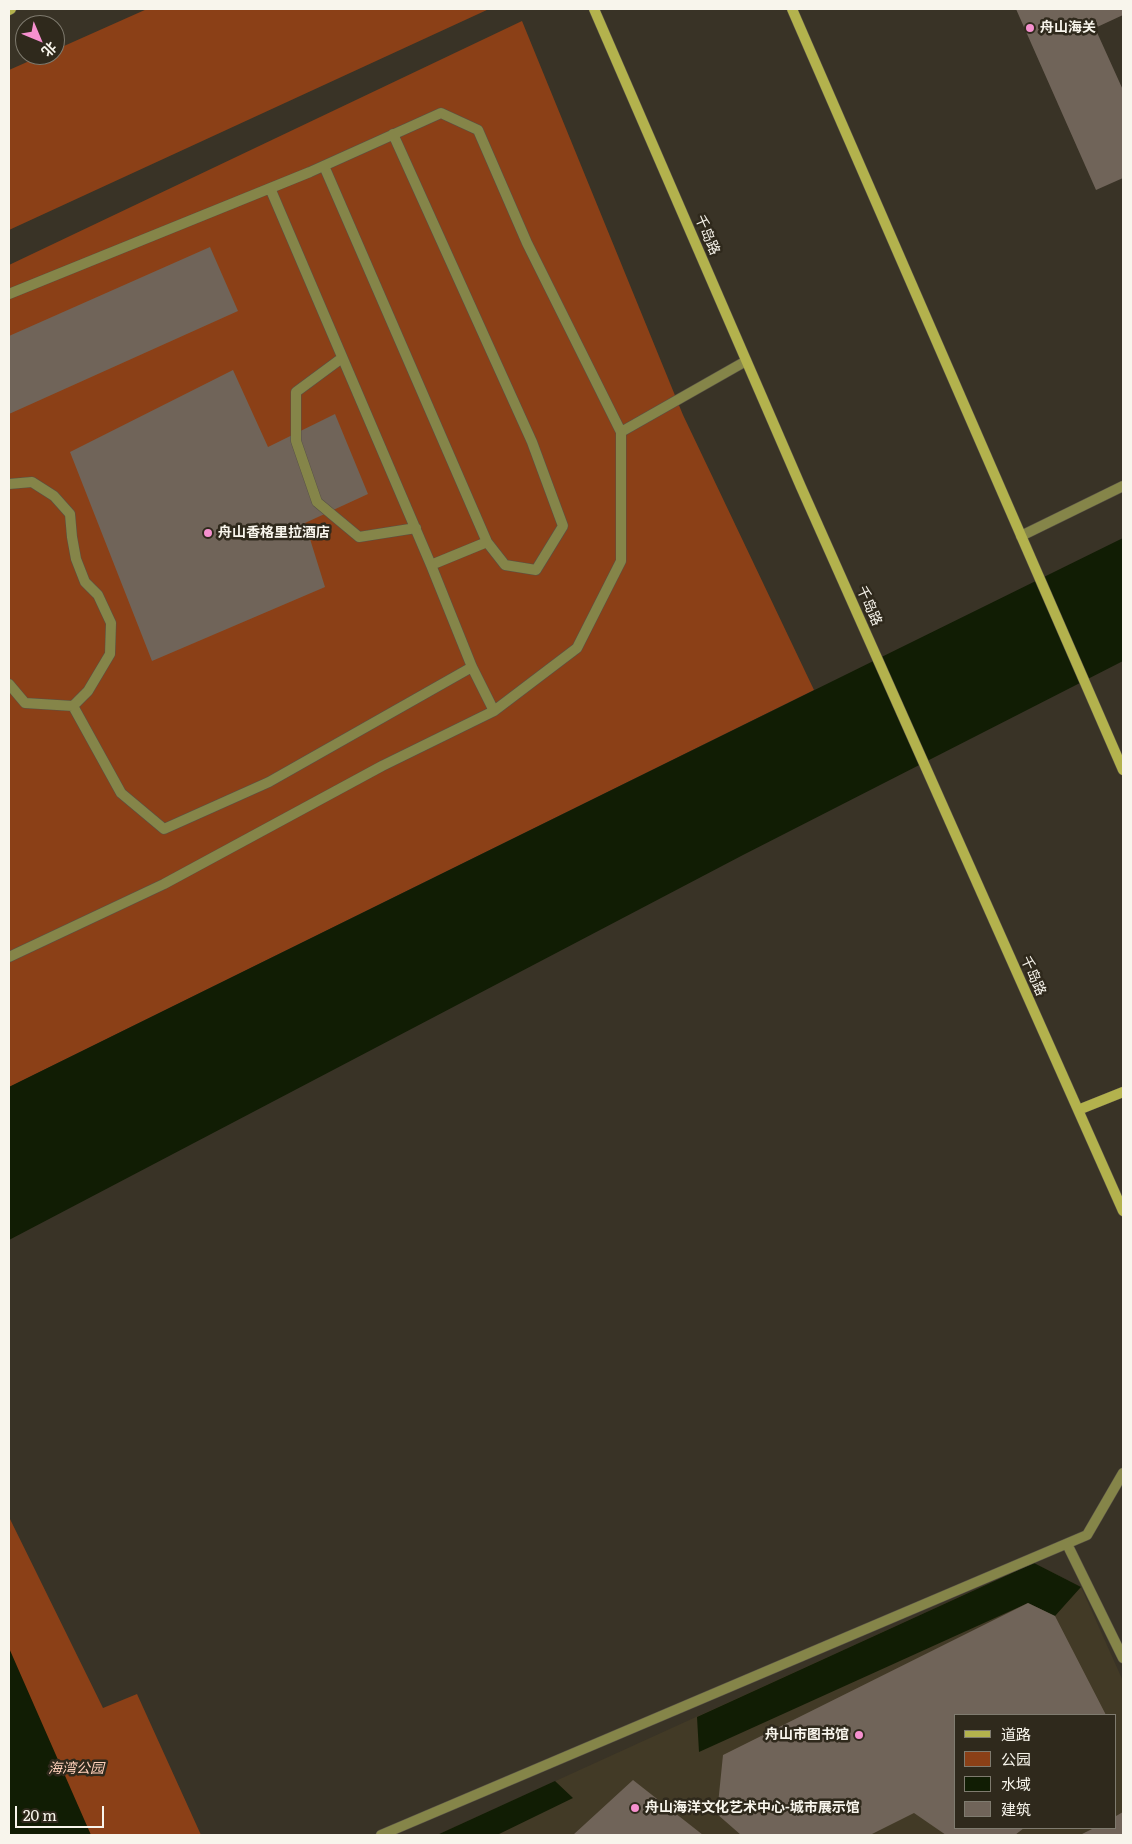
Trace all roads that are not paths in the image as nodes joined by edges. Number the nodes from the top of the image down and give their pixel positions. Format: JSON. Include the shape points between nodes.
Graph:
{"nodes":[{"id":1,"x":594,"y":9,"type":"edge"},
{"id":2,"x":792,"y":9,"type":"edge"},
{"id":3,"x":393,"y":134,"type":"junction"},
{"id":4,"x":324,"y":166,"type":"junction"},
{"id":5,"x":270,"y":188,"type":"junction"},
{"id":6,"x":9,"y":294,"type":"edge"},
{"id":7,"x":342,"y":358,"type":"junction"},
{"id":8,"x":746,"y":361,"type":"junction"},
{"id":9,"x":622,"y":432,"type":"junction"},
{"id":10,"x":9,"y":484,"type":"edge"},
{"id":11,"x":1123,"y":486,"type":"edge"},
{"id":12,"x":416,"y":528,"type":"junction"},
{"id":13,"x":1021,"y":536,"type":"junction"},
{"id":14,"x":487,"y":542,"type":"junction"},
{"id":15,"x":431,"y":565,"type":"junction"},
{"id":16,"x":472,"y":667,"type":"junction"},
{"id":17,"x":9,"y":684,"type":"edge"},
{"id":18,"x":73,"y":706,"type":"junction"},
{"id":19,"x":494,"y":712,"type":"junction"},
{"id":20,"x":1123,"y":770,"type":"edge"},
{"id":21,"x":9,"y":957,"type":"edge"},
{"id":22,"x":1123,"y":1092,"type":"edge"},
{"id":23,"x":1078,"y":1110,"type":"junction"},
{"id":24,"x":1123,"y":1211,"type":"edge"},
{"id":25,"x":1123,"y":1473,"type":"edge"},
{"id":26,"x":1067,"y":1544,"type":"junction"},
{"id":27,"x":1123,"y":1658,"type":"edge"},
{"id":28,"x":381,"y":1835,"type":"edge"}],
"edges":[{"from":1,"to":8,"type":"street","name":"千岛路"},
{"from":2,"to":13,"type":"street"},
{"from":3,"to":4,"type":"lane"},
{"from":3,"to":9,"type":"lane","via":[[441,113],[478,130],[527,243]]},
{"from":3,"to":14,"type":"lane","via":[[532,442],[563,526],[536,570],[505,565]]},
{"from":4,"to":5,"type":"lane"},
{"from":4,"to":14,"type":"lane"},
{"from":5,"to":6,"type":"lane"},
{"from":5,"to":7,"type":"lane"},
{"from":7,"to":12,"type":"lane"},
{"from":7,"to":12,"type":"lane","via":[[296,392],[296,441],[317,502],[358,538]]},
{"from":8,"to":9,"type":"lane"},
{"from":8,"to":23,"type":"street","name":"千岛路"},
{"from":9,"to":19,"type":"lane","via":[[621,561],[577,648]]},
{"from":10,"to":18,"type":"lane","via":[[32,482],[54,496],[70,514],[76,558],[85,582],[98,595],[111,623],[110,654],[88,691]]},
{"from":11,"to":13,"type":"lane"},
{"from":12,"to":15,"type":"lane"},
{"from":13,"to":20,"type":"street"},
{"from":14,"to":15,"type":"lane"},
{"from":15,"to":16,"type":"lane"},
{"from":16,"to":18,"type":"lane","via":[[269,782],[164,829],[121,793]]},
{"from":16,"to":19,"type":"lane"},
{"from":17,"to":18,"type":"lane","via":[[25,704]]},
{"from":19,"to":21,"type":"lane","via":[[382,766],[164,884]]},
{"from":22,"to":23,"type":"street"},
{"from":23,"to":24,"type":"street","name":"千岛路"},
{"from":25,"to":26,"type":"lane","via":[[1087,1535]]},
{"from":26,"to":27,"type":"lane"},
{"from":26,"to":28,"type":"lane"}]}
